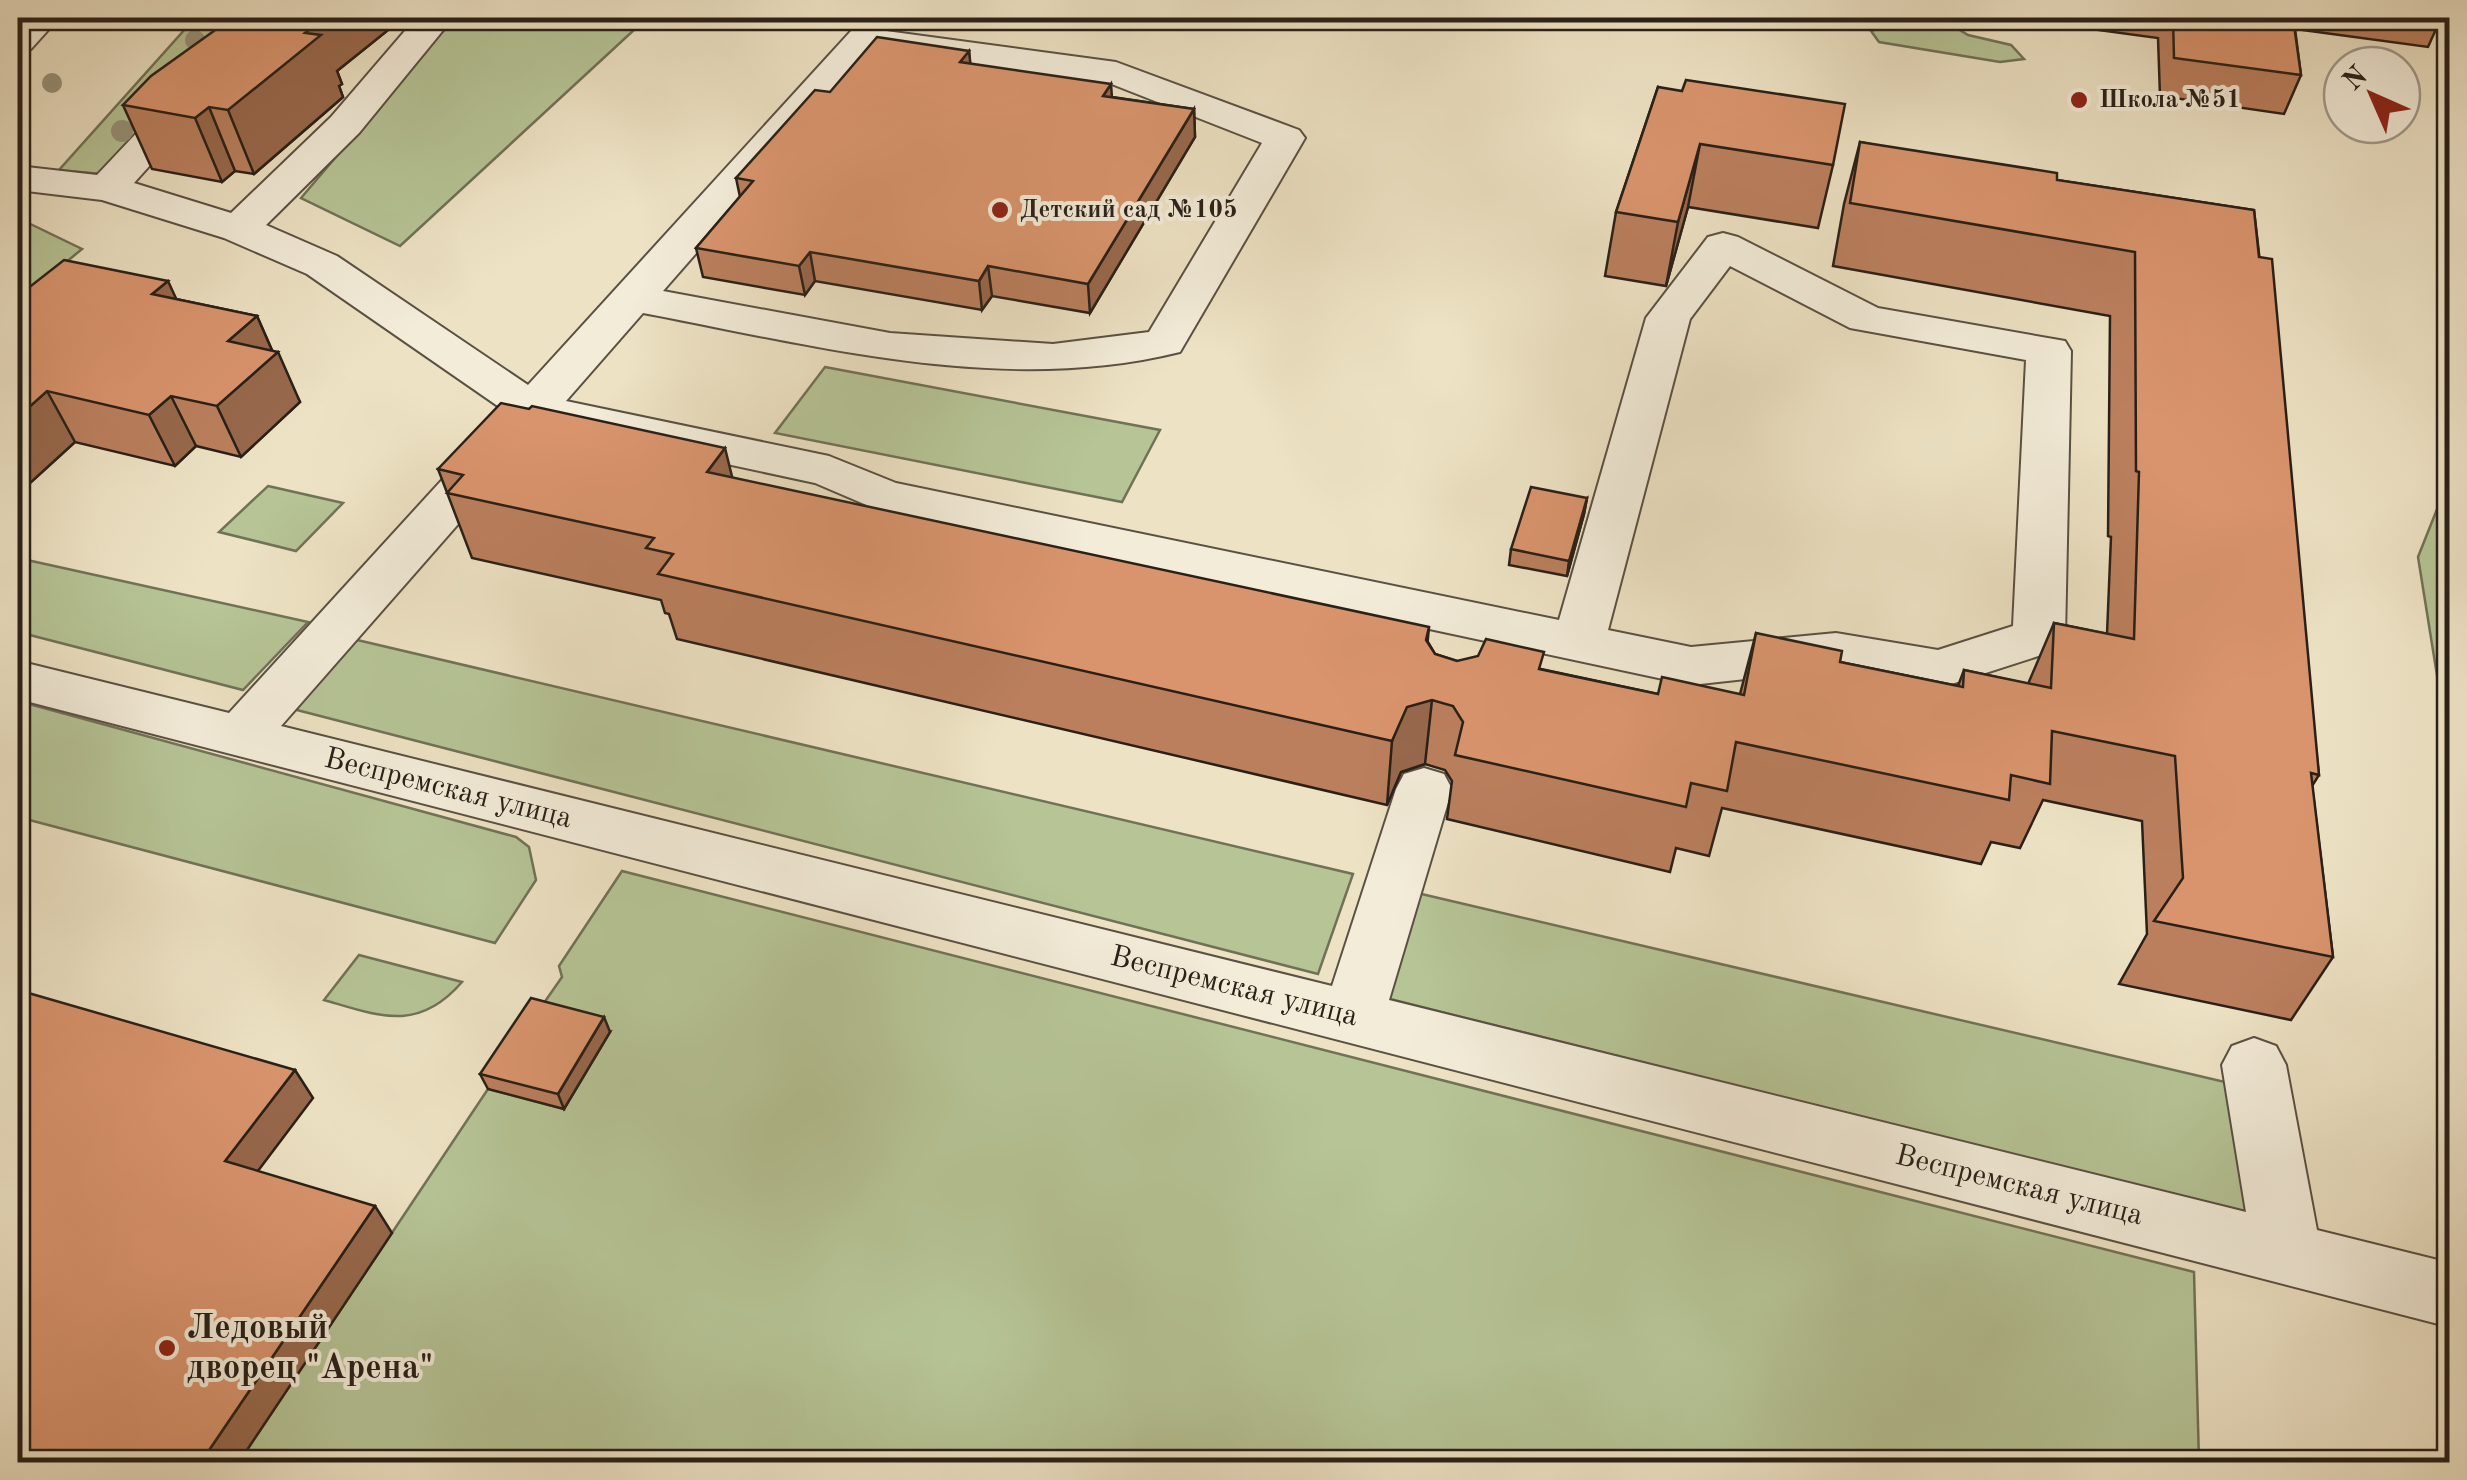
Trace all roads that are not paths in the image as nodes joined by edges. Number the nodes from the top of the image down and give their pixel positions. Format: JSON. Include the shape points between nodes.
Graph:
{"nodes":[{"id":1,"x":41,"y":18,"type":"edge"},
{"id":2,"x":264,"y":18,"type":"edge"},
{"id":3,"x":435,"y":18,"type":"edge"},
{"id":4,"x":18,"y":41,"type":"edge"},
{"id":5,"x":18,"y":178,"type":"edge"},
{"id":6,"x":107,"y":188,"type":"junction"},
{"id":7,"x":239,"y":230,"type":"junction"},
{"id":8,"x":632,"y":298,"type":"junction"},
{"id":9,"x":532,"y":408,"type":"junction"},
{"id":10,"x":1476,"y":620,"type":"junction"},
{"id":11,"x":1579,"y":642,"type":"junction"},
{"id":12,"x":1460,"y":670,"type":"edge"},
{"id":13,"x":18,"y":680,"type":"edge"},
{"id":14,"x":240,"y":736,"type":"junction"},
{"id":15,"x":1424,"y":789,"type":"dead end"},
{"id":16,"x":1352,"y":1017,"type":"junction"},
{"id":17,"x":2254,"y":1065,"type":"dead end"},
{"id":18,"x":2287,"y":1254,"type":"junction"},
{"id":19,"x":2450,"y":1295,"type":"edge"}],
"edges":[{"from":1,"to":4,"type":"street"},
{"from":2,"to":6,"type":"street"},
{"from":3,"to":7,"type":"street","via":[[344,126]]},
{"from":5,"to":6,"type":"street"},
{"from":6,"to":7,"type":"street"},
{"from":7,"to":9,"type":"street","via":[[322,265]]},
{"from":8,"to":8,"type":"street","via":[[864,39],[1116,73],[1285,138],[1164,343],[1053,358],[890,346]]},
{"from":8,"to":9,"type":"street"},
{"from":9,"to":10,"type":"street","via":[[830,470],[883,496]]},
{"from":9,"to":14,"type":"street"},
{"from":10,"to":11,"type":"street"},
{"from":10,"to":12,"type":"street"},
{"from":11,"to":11,"type":"street","via":[[1691,666],[1836,651],[1939,669],[2039,637],[2049,351],[1866,319],[1723,246],[1668,318]]},
{"from":13,"to":14,"type":"street","name":"Веспремская улица"},
{"from":14,"to":16,"type":"street","name":"Веспремская улица"},
{"from":15,"to":16,"type":"street"},
{"from":16,"to":18,"type":"street","name":"Веспремская улица"},
{"from":17,"to":18,"type":"street"},
{"from":18,"to":19,"type":"street","name":"Веспремская улица"}]}
